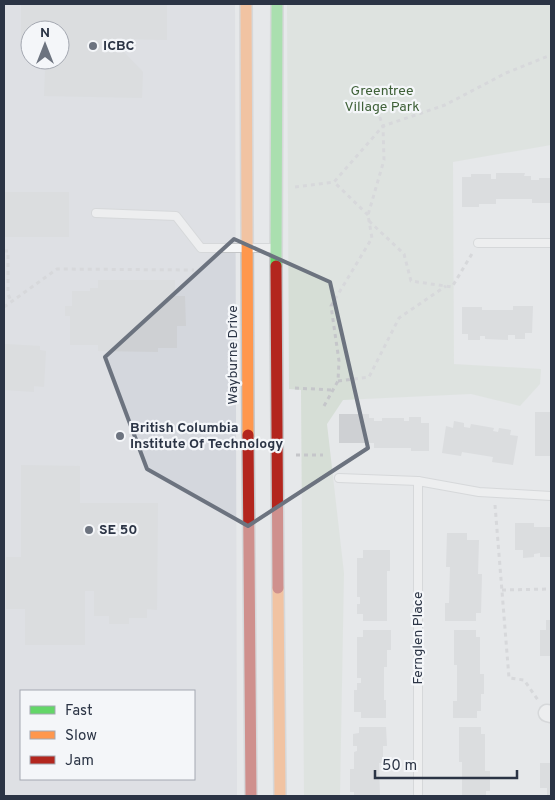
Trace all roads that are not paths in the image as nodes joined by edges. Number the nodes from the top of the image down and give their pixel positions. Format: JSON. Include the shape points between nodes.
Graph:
{"nodes":[{"id":1,"x":246,"y":4,"type":"edge"},
{"id":2,"x":277,"y":4,"type":"edge"},
{"id":3,"x":96,"y":213,"type":"dead end"},
{"id":4,"x":478,"y":243,"type":"road end"},
{"id":5,"x":551,"y":243,"type":"edge"},
{"id":6,"x":247,"y":248,"type":"junction"},
{"id":7,"x":276,"y":248,"type":"junction"},
{"id":8,"x":339,"y":478,"type":"dead end"},
{"id":9,"x":418,"y":481,"type":"junction"},
{"id":10,"x":551,"y":496,"type":"edge"},
{"id":11,"x":418,"y":794,"type":"dead end"},
{"id":12,"x":251,"y":796,"type":"edge"},
{"id":13,"x":280,"y":796,"type":"edge"}],
"edges":[{"from":1,"to":6,"type":"street","name":"Wayburne Drive"},
{"from":2,"to":7,"type":"street"},
{"from":3,"to":6,"type":"lane","via":[[176,216],[201,248]]},
{"from":4,"to":5,"type":"lane"},
{"from":6,"to":7,"type":"lane"},
{"from":6,"to":12,"type":"street","name":"Wayburne Drive"},
{"from":7,"to":13,"type":"street"},
{"from":8,"to":9,"type":"lane"},
{"from":9,"to":10,"type":"lane","via":[[479,492]]},
{"from":9,"to":11,"type":"lane","name":"Fernglen Place"}]}
